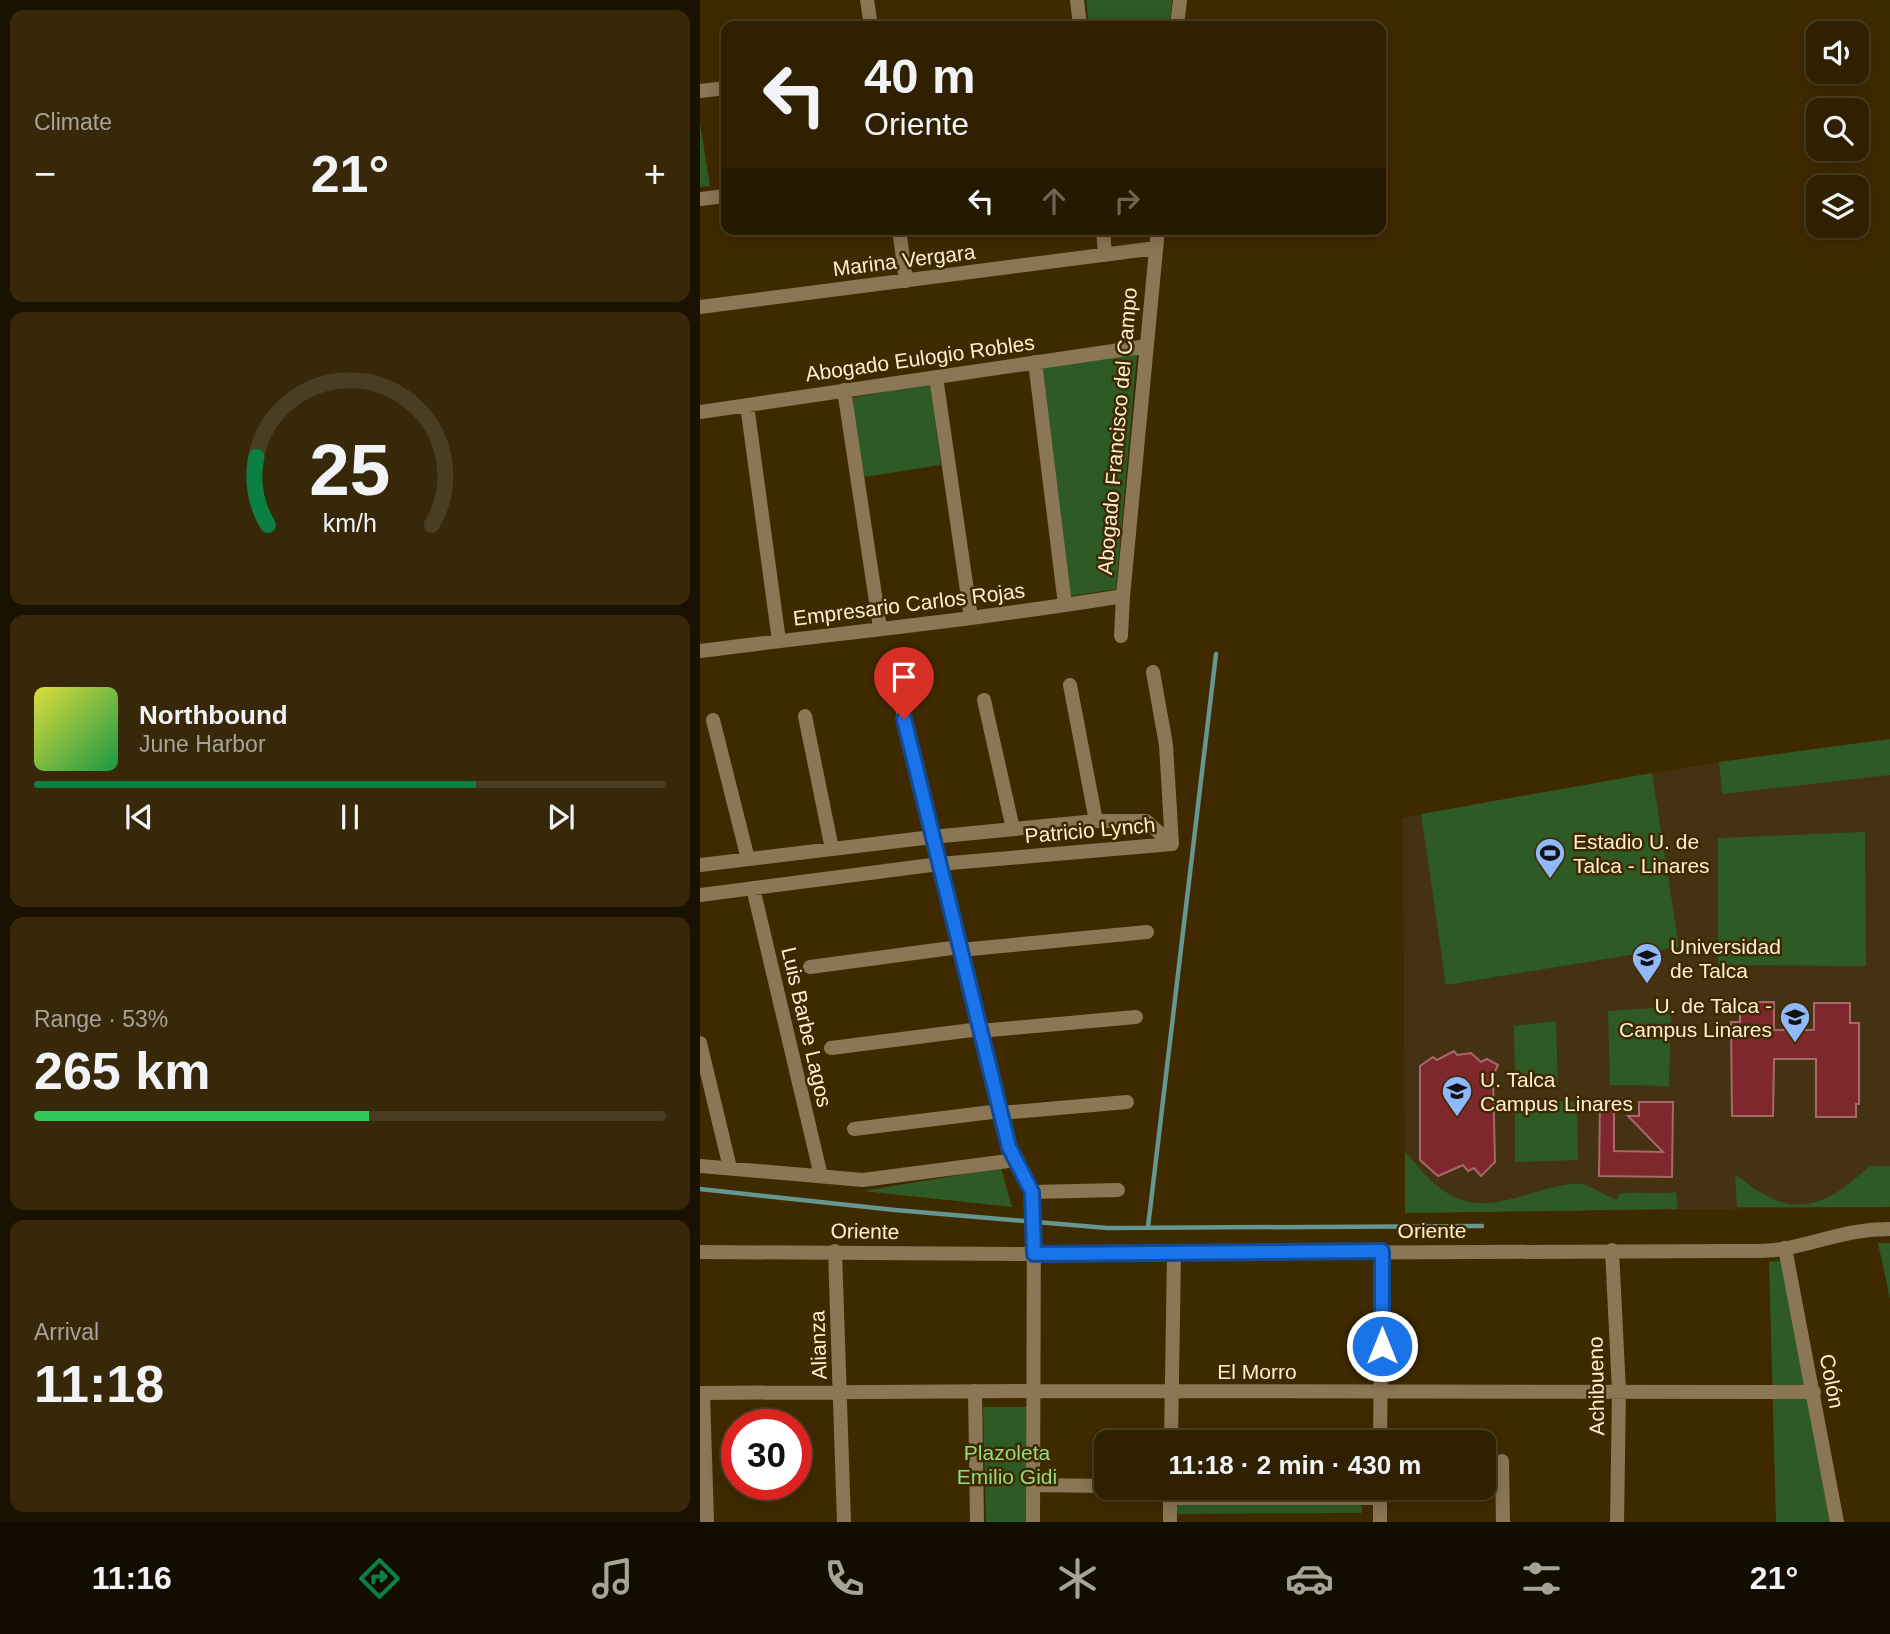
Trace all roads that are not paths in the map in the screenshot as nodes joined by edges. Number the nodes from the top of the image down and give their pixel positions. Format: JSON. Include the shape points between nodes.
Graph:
{"nodes":[{"id":1,"x":867,"y":0,"type":"edge"},
{"id":2,"x":1077,"y":0,"type":"edge"},
{"id":3,"x":1180,"y":0,"type":"edge"},
{"id":4,"x":870,"y":21,"type":"edge"},
{"id":5,"x":1079,"y":21,"type":"edge"},
{"id":6,"x":1178,"y":21,"type":"edge"},
{"id":7,"x":721,"y":89,"type":"edge"},
{"id":8,"x":700,"y":91,"type":"edge"},
{"id":9,"x":721,"y":197,"type":"edge"},
{"id":10,"x":700,"y":199,"type":"edge"},
{"id":11,"x":900,"y":235,"type":"edge"},
{"id":12,"x":1103,"y":235,"type":"edge"},
{"id":13,"x":1157,"y":235,"type":"edge"},
{"id":14,"x":1156,"y":248,"type":"junction"},
{"id":15,"x":1105,"y":255,"type":"junction"},
{"id":16,"x":906,"y":281,"type":"junction"},
{"id":17,"x":700,"y":307,"type":"edge"},
{"id":18,"x":1147,"y":346,"type":"junction"},
{"id":19,"x":1035,"y":362,"type":"junction"},
{"id":20,"x":936,"y":377,"type":"junction"},
{"id":21,"x":844,"y":390,"type":"junction"},
{"id":22,"x":747,"y":405,"type":"junction"},
{"id":23,"x":700,"y":412,"type":"edge"},
{"id":24,"x":1123,"y":596,"type":"junction"},
{"id":25,"x":1065,"y":605,"type":"junction"},
{"id":26,"x":971,"y":618,"type":"junction"},
{"id":27,"x":880,"y":628,"type":"junction"},
{"id":28,"x":1121,"y":636,"type":"dead end"},
{"id":29,"x":779,"y":641,"type":"junction"},
{"id":30,"x":700,"y":651,"type":"edge"},
{"id":31,"x":1153,"y":672,"type":"dead end"},
{"id":32,"x":1070,"y":685,"type":"dead end"},
{"id":33,"x":899,"y":696,"type":"dead end"},
{"id":34,"x":984,"y":700,"type":"dead end"},
{"id":35,"x":805,"y":716,"type":"dead end"},
{"id":36,"x":713,"y":720,"type":"dead end"},
{"id":37,"x":1096,"y":821,"type":"junction"},
{"id":38,"x":1013,"y":829,"type":"junction"},
{"id":39,"x":932,"y":837,"type":"junction"},
{"id":40,"x":1171,"y":844,"type":"junction"},
{"id":41,"x":832,"y":849,"type":"junction"},
{"id":42,"x":747,"y":859,"type":"junction"},
{"id":43,"x":939,"y":864,"type":"junction"},
{"id":44,"x":700,"y":865,"type":"edge"},
{"id":45,"x":753,"y":888,"type":"junction"},
{"id":46,"x":700,"y":895,"type":"edge"},
{"id":47,"x":1147,"y":932,"type":"dead end"},
{"id":48,"x":960,"y":949,"type":"junction"},
{"id":49,"x":810,"y":967,"type":"dead end"},
{"id":50,"x":1136,"y":1017,"type":"dead end"},
{"id":51,"x":980,"y":1030,"type":"junction"},
{"id":52,"x":700,"y":1043,"type":"edge"},
{"id":53,"x":831,"y":1048,"type":"dead end"},
{"id":54,"x":1127,"y":1101,"type":"dead end"},
{"id":55,"x":1000,"y":1112,"type":"junction"},
{"id":56,"x":855,"y":1129,"type":"dead end"},
{"id":57,"x":1016,"y":1160,"type":"junction"},
{"id":58,"x":700,"y":1166,"type":"edge"},
{"id":59,"x":730,"y":1168,"type":"junction"},
{"id":60,"x":821,"y":1176,"type":"junction"},
{"id":61,"x":1118,"y":1190,"type":"dead end"},
{"id":62,"x":1033,"y":1197,"type":"junction"},
{"id":63,"x":1890,"y":1229,"type":"edge"},
{"id":64,"x":1785,"y":1248,"type":"junction"},
{"id":65,"x":1612,"y":1250,"type":"junction"},
{"id":66,"x":835,"y":1251,"type":"junction"},
{"id":67,"x":1382,"y":1251,"type":"junction"},
{"id":68,"x":700,"y":1252,"type":"edge"},
{"id":69,"x":1174,"y":1252,"type":"junction"},
{"id":70,"x":1034,"y":1254,"type":"junction"},
{"id":71,"x":975,"y":1391,"type":"junction"},
{"id":72,"x":1033,"y":1391,"type":"junction"},
{"id":73,"x":1173,"y":1391,"type":"junction"},
{"id":74,"x":1619,"y":1391,"type":"junction"},
{"id":75,"x":1814,"y":1392,"type":"junction"},
{"id":76,"x":701,"y":1393,"type":"edge"},
{"id":77,"x":841,"y":1393,"type":"junction"},
{"id":78,"x":1381,"y":1393,"type":"junction"},
{"id":79,"x":1171,"y":1430,"type":"edge"},
{"id":80,"x":1380,"y":1430,"type":"edge"},
{"id":81,"x":1502,"y":1461,"type":"dead end"},
{"id":82,"x":1033,"y":1486,"type":"junction"},
{"id":83,"x":1094,"y":1486,"type":"edge"},
{"id":84,"x":1170,"y":1500,"type":"edge"},
{"id":85,"x":1380,"y":1500,"type":"edge"},
{"id":86,"x":707,"y":1522,"type":"edge"},
{"id":87,"x":844,"y":1522,"type":"edge"},
{"id":88,"x":977,"y":1522,"type":"edge"},
{"id":89,"x":1033,"y":1522,"type":"edge"},
{"id":90,"x":1170,"y":1522,"type":"edge"},
{"id":91,"x":1380,"y":1522,"type":"edge"},
{"id":92,"x":1503,"y":1522,"type":"edge"},
{"id":93,"x":1617,"y":1522,"type":"edge"},
{"id":94,"x":1837,"y":1522,"type":"edge"}],
"edges":[{"from":1,"to":4,"type":"street"},
{"from":2,"to":5,"type":"street"},
{"from":3,"to":6,"type":"street"},
{"from":7,"to":8,"type":"street"},
{"from":9,"to":10,"type":"street"},
{"from":11,"to":16,"type":"street"},
{"from":12,"to":15,"type":"street"},
{"from":13,"to":14,"type":"street","name":"Abogado Francisco del Campo"},
{"from":14,"to":15,"type":"street","name":"Marina Vergara"},
{"from":14,"to":18,"type":"street","name":"Abogado Francisco del Campo"},
{"from":15,"to":16,"type":"street","name":"Marina Vergara"},
{"from":16,"to":17,"type":"street","name":"Marina Vergara"},
{"from":18,"to":19,"type":"street","name":"Abogado Eulogio Robles"},
{"from":18,"to":24,"type":"street","name":"Abogado Francisco del Campo"},
{"from":19,"to":20,"type":"street","name":"Abogado Eulogio Robles"},
{"from":19,"to":25,"type":"street"},
{"from":20,"to":21,"type":"street","name":"Abogado Eulogio Robles"},
{"from":20,"to":26,"type":"street"},
{"from":21,"to":22,"type":"street","name":"Abogado Eulogio Robles"},
{"from":21,"to":27,"type":"street"},
{"from":22,"to":23,"type":"street","name":"Abogado Eulogio Robles"},
{"from":22,"to":29,"type":"street"},
{"from":24,"to":25,"type":"street","name":"Empresario Carlos Rojas"},
{"from":24,"to":28,"type":"street","name":"Abogado Francisco del Campo"},
{"from":25,"to":26,"type":"street","name":"Empresario Carlos Rojas"},
{"from":26,"to":27,"type":"street","name":"Empresario Carlos Rojas"},
{"from":27,"to":29,"type":"street","name":"Empresario Carlos Rojas"},
{"from":29,"to":30,"type":"street","name":"Empresario Carlos Rojas"},
{"from":31,"to":40,"type":"street","via":[[1166,746]]},
{"from":32,"to":37,"type":"street"},
{"from":33,"to":39,"type":"street"},
{"from":34,"to":38,"type":"street"},
{"from":35,"to":41,"type":"street"},
{"from":36,"to":42,"type":"street"},
{"from":37,"to":38,"type":"street","name":"Patricio Lynch"},
{"from":37,"to":40,"type":"street","name":"Patricio Lynch","via":[[1146,821]]},
{"from":38,"to":39,"type":"street","name":"Patricio Lynch"},
{"from":39,"to":41,"type":"street","name":"Patricio Lynch"},
{"from":39,"to":43,"type":"street"},
{"from":40,"to":43,"type":"street","name":"Patricio Lynch"},
{"from":41,"to":42,"type":"street","name":"Patricio Lynch"},
{"from":42,"to":44,"type":"street","name":"Patricio Lynch"},
{"from":43,"to":45,"type":"street","name":"Patricio Lynch"},
{"from":43,"to":48,"type":"street"},
{"from":45,"to":46,"type":"street","name":"Patricio Lynch"},
{"from":45,"to":60,"type":"street","name":"Luis Barbe Lagos"},
{"from":47,"to":48,"type":"street"},
{"from":48,"to":49,"type":"street"},
{"from":48,"to":51,"type":"street"},
{"from":50,"to":51,"type":"street"},
{"from":51,"to":53,"type":"street"},
{"from":51,"to":55,"type":"street"},
{"from":52,"to":59,"type":"street"},
{"from":54,"to":55,"type":"street"},
{"from":55,"to":56,"type":"street"},
{"from":55,"to":57,"type":"street"},
{"from":57,"to":60,"type":"street","via":[[863,1180]]},
{"from":57,"to":62,"type":"street"},
{"from":58,"to":59,"type":"street"},
{"from":59,"to":60,"type":"street"},
{"from":61,"to":62,"type":"street"},
{"from":62,"to":70,"type":"street"},
{"from":63,"to":64,"type":"street","name":"Oriente","via":[[1865,1229]]},
{"from":64,"to":65,"type":"street","name":"Oriente"},
{"from":64,"to":75,"type":"street","name":"Colón"},
{"from":65,"to":67,"type":"street","name":"Oriente"},
{"from":65,"to":74,"type":"street","name":"Achibueno"},
{"from":66,"to":68,"type":"street","name":"Oriente"},
{"from":66,"to":70,"type":"street","name":"Oriente"},
{"from":66,"to":77,"type":"street","name":"Alianza"},
{"from":67,"to":69,"type":"street","name":"Oriente"},
{"from":67,"to":78,"type":"street"},
{"from":69,"to":70,"type":"street","name":"Oriente"},
{"from":69,"to":73,"type":"street"},
{"from":70,"to":72,"type":"street"},
{"from":71,"to":72,"type":"street","name":"El Morro"},
{"from":71,"to":77,"type":"street","name":"El Morro"},
{"from":71,"to":88,"type":"street"},
{"from":72,"to":73,"type":"street","name":"El Morro"},
{"from":72,"to":82,"type":"street"},
{"from":73,"to":78,"type":"street","name":"El Morro"},
{"from":73,"to":79,"type":"street"},
{"from":74,"to":75,"type":"street","name":"El Morro"},
{"from":74,"to":78,"type":"street","name":"El Morro"},
{"from":74,"to":93,"type":"street","name":"Achibueno"},
{"from":75,"to":94,"type":"street","name":"Colón"},
{"from":76,"to":77,"type":"street","name":"El Morro"},
{"from":76,"to":86,"type":"street"},
{"from":77,"to":87,"type":"street","name":"Alianza"},
{"from":78,"to":80,"type":"street"},
{"from":81,"to":92,"type":"street"},
{"from":82,"to":83,"type":"street"},
{"from":82,"to":89,"type":"street"},
{"from":84,"to":90,"type":"street"},
{"from":85,"to":91,"type":"street"}]}
